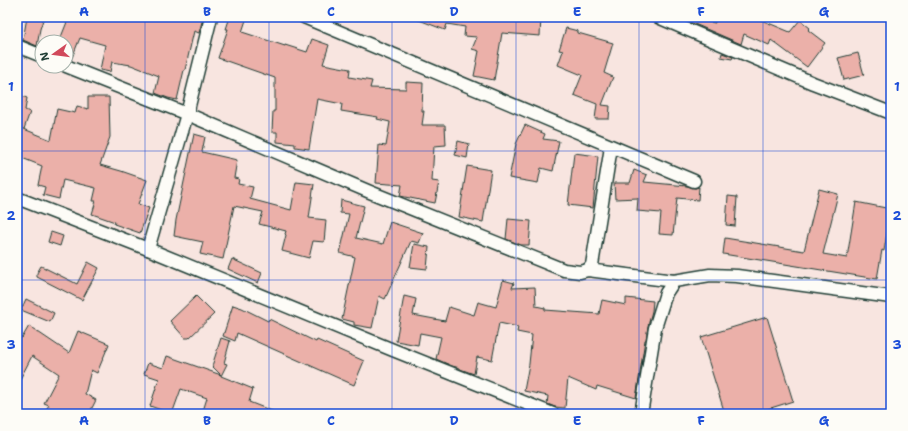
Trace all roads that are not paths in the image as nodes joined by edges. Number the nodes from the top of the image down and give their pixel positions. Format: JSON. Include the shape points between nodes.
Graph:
{"nodes":[{"id":1,"x":211,"y":17,"type":"edge"},
{"id":2,"x":304,"y":17,"type":"edge"},
{"id":3,"x":658,"y":17,"type":"edge"},
{"id":4,"x":17,"y":46,"type":"edge"},
{"id":5,"x":34,"y":53,"type":"edge"},
{"id":6,"x":74,"y":69,"type":"edge"},
{"id":7,"x":891,"y":113,"type":"edge"},
{"id":8,"x":187,"y":114,"type":"junction"},
{"id":9,"x":611,"y":146,"type":"junction"},
{"id":10,"x":694,"y":181,"type":"dead end"},
{"id":11,"x":17,"y":198,"type":"edge"},
{"id":12,"x":148,"y":249,"type":"junction"},
{"id":13,"x":588,"y":270,"type":"junction"},
{"id":14,"x":674,"y":281,"type":"junction"},
{"id":15,"x":891,"y":297,"type":"edge"},
{"id":16,"x":553,"y":414,"type":"edge"},
{"id":17,"x":641,"y":414,"type":"edge"}],
"edges":[{"from":1,"to":8,"type":"street"},
{"from":2,"to":9,"type":"street"},
{"from":3,"to":7,"type":"street"},
{"from":4,"to":5,"type":"street"},
{"from":6,"to":8,"type":"street"},
{"from":8,"to":12,"type":"street"},
{"from":8,"to":13,"type":"street","via":[[370,192],[564,270]]},
{"from":9,"to":10,"type":"street"},
{"from":9,"to":13,"type":"street","via":[[592,265]]},
{"from":11,"to":12,"type":"street"},
{"from":12,"to":16,"type":"street"},
{"from":13,"to":14,"type":"street"},
{"from":14,"to":15,"type":"street","via":[[710,275],[737,276]]},
{"from":14,"to":17,"type":"street","via":[[666,293],[655,328]]}]}
